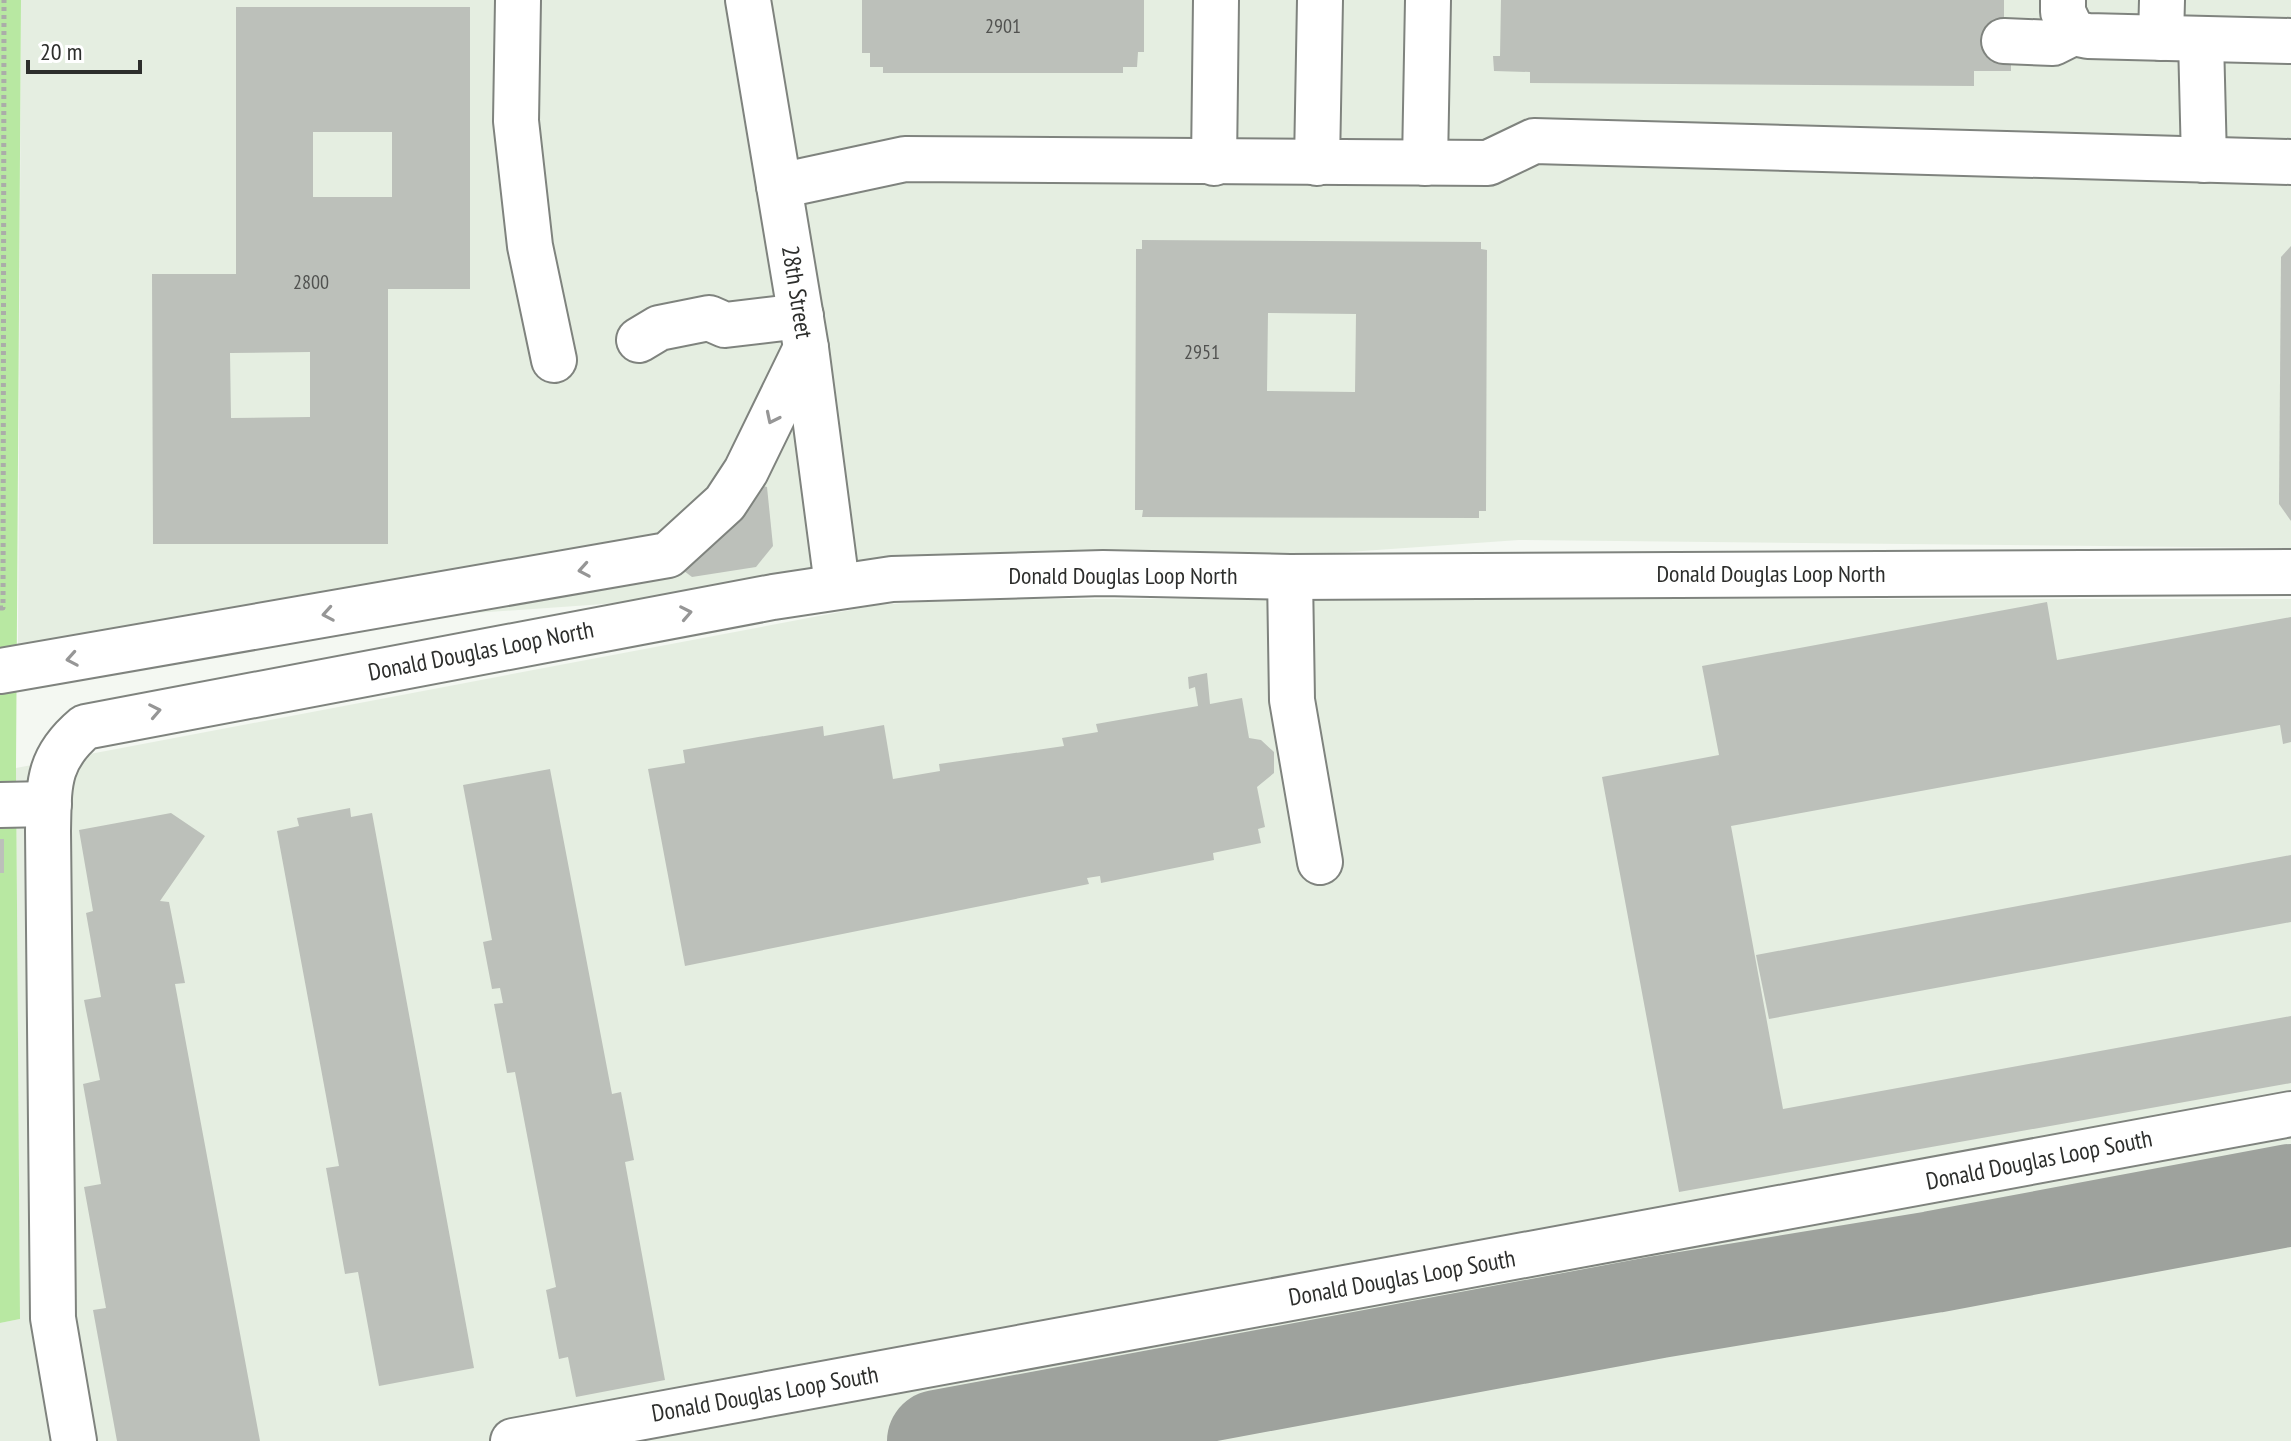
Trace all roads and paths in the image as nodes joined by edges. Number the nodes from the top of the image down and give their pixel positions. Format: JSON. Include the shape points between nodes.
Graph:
{"nodes":[{"id":1,"x":4,"y":0,"type":"edge"},
{"id":2,"x":518,"y":0,"type":"edge"},
{"id":3,"x":748,"y":0,"type":"edge"},
{"id":4,"x":1216,"y":0,"type":"edge"},
{"id":5,"x":1320,"y":0,"type":"edge"},
{"id":6,"x":1428,"y":0,"type":"edge"},
{"id":7,"x":2066,"y":15,"type":"edge"},
{"id":8,"x":2004,"y":26,"type":"dead end"},
{"id":9,"x":2175,"y":26,"type":"edge"},
{"id":10,"x":2291,"y":41,"type":"edge"},
{"id":11,"x":2204,"y":160,"type":"junction"},
{"id":12,"x":2291,"y":162,"type":"edge"},
{"id":13,"x":1214,"y":163,"type":"junction"},
{"id":14,"x":1317,"y":163,"type":"junction"},
{"id":15,"x":1425,"y":163,"type":"junction"},
{"id":16,"x":779,"y":186,"type":"junction"},
{"id":17,"x":725,"y":325,"type":"dead end"},
{"id":18,"x":803,"y":332,"type":"junction"},
{"id":19,"x":554,"y":360,"type":"dead end"},
{"id":20,"x":2291,"y":572,"type":"edge"},
{"id":21,"x":1290,"y":577,"type":"junction"},
{"id":22,"x":837,"y":585,"type":"junction"},
{"id":23,"x":0,"y":608,"type":"edge"},
{"id":24,"x":0,"y":671,"type":"edge"},
{"id":25,"x":0,"y":805,"type":"edge"},
{"id":26,"x":48,"y":818,"type":"junction"},
{"id":27,"x":1320,"y":862,"type":"dead end"},
{"id":28,"x":2291,"y":1114,"type":"edge"},
{"id":29,"x":74,"y":1441,"type":"edge"},
{"id":30,"x":513,"y":1441,"type":"edge"}],
"edges":[{"from":1,"to":23,"type":"path"},
{"from":2,"to":19,"type":"street","via":[[516,121],[530,246]]},
{"from":3,"to":16,"type":"street","name":"28th Street"},
{"from":4,"to":13,"type":"street"},
{"from":5,"to":14,"type":"street"},
{"from":6,"to":15,"type":"street"},
{"from":7,"to":8,"type":"street"},
{"from":7,"to":9,"type":"street"},
{"from":9,"to":10,"type":"street"},
{"from":9,"to":11,"type":"street"},
{"from":11,"to":12,"type":"street"},
{"from":11,"to":15,"type":"street","via":[[1534,141],[1488,163]]},
{"from":13,"to":14,"type":"street"},
{"from":13,"to":16,"type":"street","via":[[905,159]]},
{"from":14,"to":15,"type":"street"},
{"from":16,"to":18,"type":"street","name":"28th Street"},
{"from":17,"to":18,"type":"street"},
{"from":18,"to":22,"type":"street","name":"28th Street"},
{"from":18,"to":24,"type":"street","one_way":true,"via":[[746,471],[725,503],[668,555]]},
{"from":20,"to":21,"type":"street","name":"Donald Douglas Loop North"},
{"from":21,"to":22,"type":"street","name":"Donald Douglas Loop North","via":[[1103,573]]},
{"from":21,"to":27,"type":"street","via":[[1292,700]]},
{"from":26,"to":22,"type":"street","name":"Donald Douglas Loop North","one_way":true,"via":[[51,779],[62,746],[85,727]]},
{"from":25,"to":26,"type":"street"},
{"from":26,"to":29,"type":"street","name":"Donald Douglas Loop North","via":[[53,1318]]},
{"from":28,"to":30,"type":"street","name":"Donald Douglas Loop South"}]}
